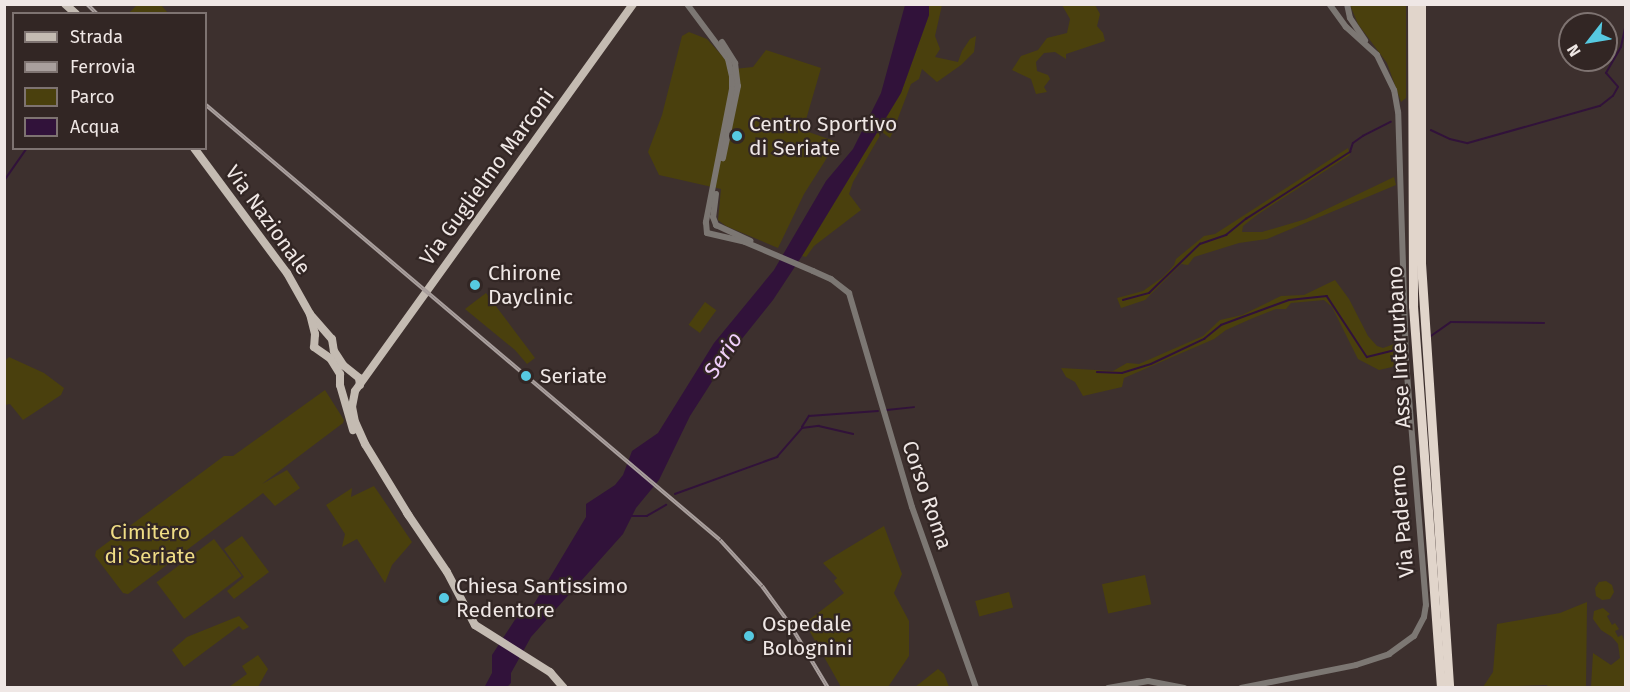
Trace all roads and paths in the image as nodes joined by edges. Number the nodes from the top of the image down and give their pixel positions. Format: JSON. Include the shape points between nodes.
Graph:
{"nodes":[{"id":1,"x":633,"y":4,"type":"edge"},
{"id":2,"x":1329,"y":4,"type":"edge"},
{"id":3,"x":1347,"y":4,"type":"edge"},
{"id":4,"x":1408,"y":4,"type":"edge"},
{"id":5,"x":1412,"y":4,"type":"edge"},
{"id":6,"x":1423,"y":4,"type":"edge"},
{"id":7,"x":689,"y":6,"type":"edge"},
{"id":8,"x":708,"y":30,"type":"junction"},
{"id":9,"x":1369,"y":45,"type":"junction"},
{"id":10,"x":1412,"y":62,"type":"junction"},
{"id":11,"x":195,"y":150,"type":"edge"},
{"id":12,"x":707,"y":228,"type":"junction"},
{"id":13,"x":717,"y":229,"type":"junction"},
{"id":14,"x":310,"y":314,"type":"junction"},
{"id":15,"x":326,"y":334,"type":"junction"},
{"id":16,"x":314,"y":339,"type":"junction"},
{"id":17,"x":369,"y":370,"type":"junction"},
{"id":18,"x":352,"y":372,"type":"junction"},
{"id":19,"x":340,"y":383,"type":"junction"},
{"id":20,"x":357,"y":389,"type":"junction"},
{"id":21,"x":409,"y":516,"type":"junction"},
{"id":22,"x":564,"y":687,"type":"edge"},
{"id":23,"x":976,"y":687,"type":"edge"},
{"id":24,"x":1108,"y":687,"type":"edge"},
{"id":25,"x":1184,"y":687,"type":"edge"},
{"id":26,"x":1241,"y":687,"type":"edge"},
{"id":27,"x":1441,"y":687,"type":"edge"},
{"id":28,"x":1449,"y":687,"type":"edge"}],
"edges":[{"from":1,"to":17,"type":"main road","name":"Via Guglielmo Marconi"},
{"from":2,"to":9,"type":"street","name":"Via Paderno","via":[[1346,27]]},
{"from":3,"to":9,"type":"street","name":"Via Paderno","via":[[1350,18]]},
{"from":4,"to":10,"type":"highway","via":[[1408,57]]},
{"from":5,"to":10,"type":"highway","name":"Asse Interurbano"},
{"from":6,"to":28,"type":"highway","name":"Asse Interurbano","via":[[1420,116],[1424,340]]},
{"from":7,"to":8,"type":"street"},
{"from":8,"to":12,"type":"street","via":[[728,58],[732,89]]},
{"from":8,"to":13,"type":"street","via":[[732,55],[738,86],[713,213]]},
{"from":9,"to":26,"type":"street","name":"Via Paderno","via":[[1394,88],[1398,112],[1401,286],[1424,617],[1409,640],[1380,658]]},
{"from":10,"to":27,"type":"highway","name":"Asse Interurbano","via":[[1413,306]]},
{"from":11,"to":14,"type":"main road","name":"Via Nazionale","via":[[286,273]]},
{"from":12,"to":13,"type":"street","via":[[710,224]]},
{"from":12,"to":13,"type":"street","name":"Corso Roma","via":[[709,235]]},
{"from":13,"to":23,"type":"street","name":"Corso Roma","via":[[835,282],[855,310],[891,440]]},
{"from":14,"to":15,"type":"main road","name":"Via Nazionale"},
{"from":14,"to":16,"type":"main road","name":"Via Nazionale"},
{"from":15,"to":16,"type":"main road"},
{"from":15,"to":18,"type":"main road","name":"Via Nazionale"},
{"from":16,"to":19,"type":"main road","via":[[314,347],[330,358],[340,374]]},
{"from":17,"to":18,"type":"main road"},
{"from":17,"to":20,"type":"main road","name":"Via Guglielmo Marconi"},
{"from":18,"to":19,"type":"main road","via":[[343,374]]},
{"from":18,"to":20,"type":"main road","via":[[360,380]]},
{"from":19,"to":20,"type":"main road","via":[[349,392]]},
{"from":19,"to":21,"type":"main road","via":[[355,434]]},
{"from":20,"to":21,"type":"main road","via":[[351,407],[364,444]]},
{"from":21,"to":22,"type":"main road","via":[[447,572],[475,625],[555,676]]},
{"from":24,"to":25,"type":"street","via":[[1148,681]]}]}
